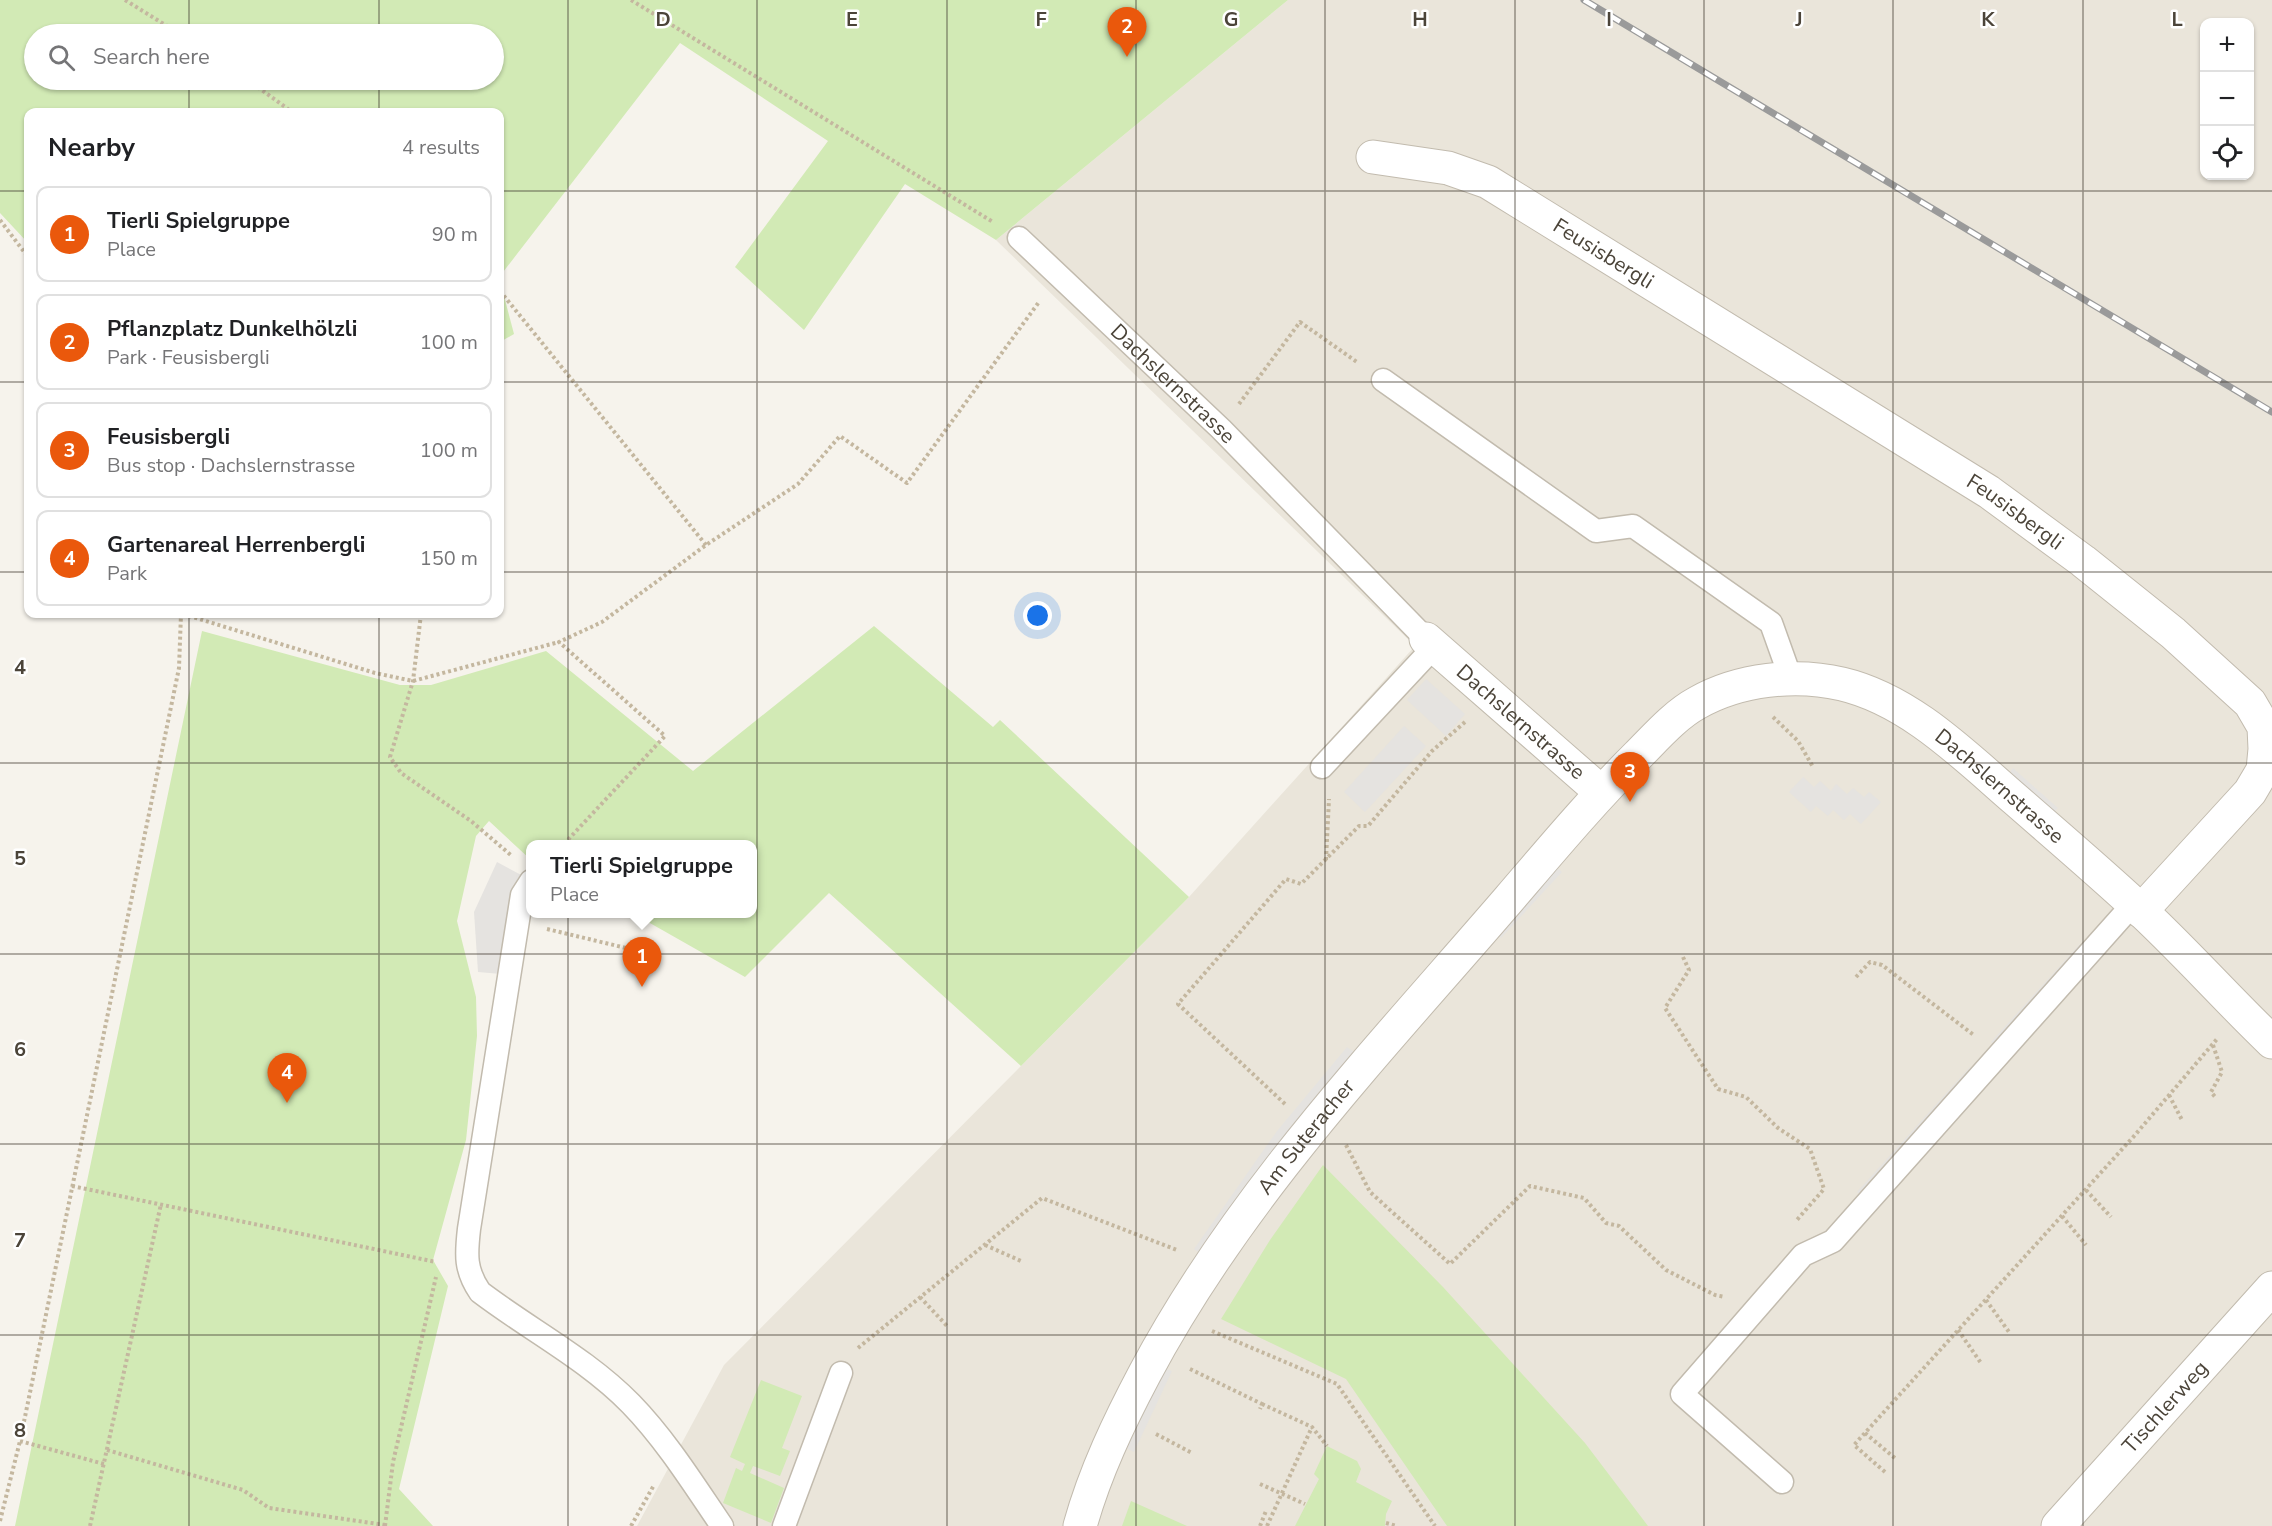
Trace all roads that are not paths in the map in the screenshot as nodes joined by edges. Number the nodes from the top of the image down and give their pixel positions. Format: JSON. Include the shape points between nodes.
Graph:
{"nodes":[{"id":1,"x":1373,"y":157,"type":"dead end"},
{"id":2,"x":1019,"y":238,"type":"road end"},
{"id":3,"x":1383,"y":380,"type":"road end"},
{"id":4,"x":1430,"y":643,"type":"junction"},
{"id":5,"x":1791,"y":679,"type":"junction"},
{"id":6,"x":1327,"y":763,"type":"road end"},
{"id":7,"x":1601,"y":792,"type":"junction"},
{"id":8,"x":526,"y":889,"type":"edge"},
{"id":9,"x":2137,"y":907,"type":"junction"},
{"id":10,"x":2272,"y":1042,"type":"edge"},
{"id":11,"x":2272,"y":1288,"type":"edge"},
{"id":12,"x":841,"y":1373,"type":"road end"},
{"id":13,"x":1782,"y":1482,"type":"dead end"},
{"id":14,"x":722,"y":1526,"type":"edge"},
{"id":15,"x":784,"y":1526,"type":"edge"},
{"id":16,"x":1080,"y":1526,"type":"edge"},
{"id":17,"x":2058,"y":1526,"type":"edge"}],
"edges":[{"from":1,"to":9,"type":"street","name":"Feusisbergli","via":[[1448,168],[1488,182],[1959,473],[2083,561],[2174,633],[2250,703],[2264,727],[2263,770],[2250,792]]},
{"from":2,"to":4,"type":"lane","name":"Dachslernstrasse","via":[[1221,429]]},
{"from":3,"to":5,"type":"lane","via":[[1596,531],[1633,526],[1771,623]]},
{"from":4,"to":6,"type":"lane"},
{"from":4,"to":7,"type":"street","name":"Dachslernstrasse"},
{"from":5,"to":7,"type":"street","name":"Dachslernstrasse","via":[[1749,683],[1694,704]]},
{"from":5,"to":9,"type":"street","name":"Dachslernstrasse","via":[[1843,684],[1912,716],[1954,746]]},
{"from":7,"to":16,"type":"street","name":"Am Suteracher","via":[[1317,1122],[1247,1210],[1176,1315],[1123,1415]]},
{"from":8,"to":14,"type":"lane","via":[[517,922],[469,1229],[469,1276],[480,1292],[595,1372],[632,1405]]},
{"from":9,"to":10,"type":"street","name":"Dachslernstrasse"},
{"from":9,"to":13,"type":"lane","via":[[1996,1057],[1833,1241],[1803,1254],[1682,1395]]},
{"from":11,"to":17,"type":"street","name":"Tischlerweg"},
{"from":12,"to":15,"type":"lane"}]}
